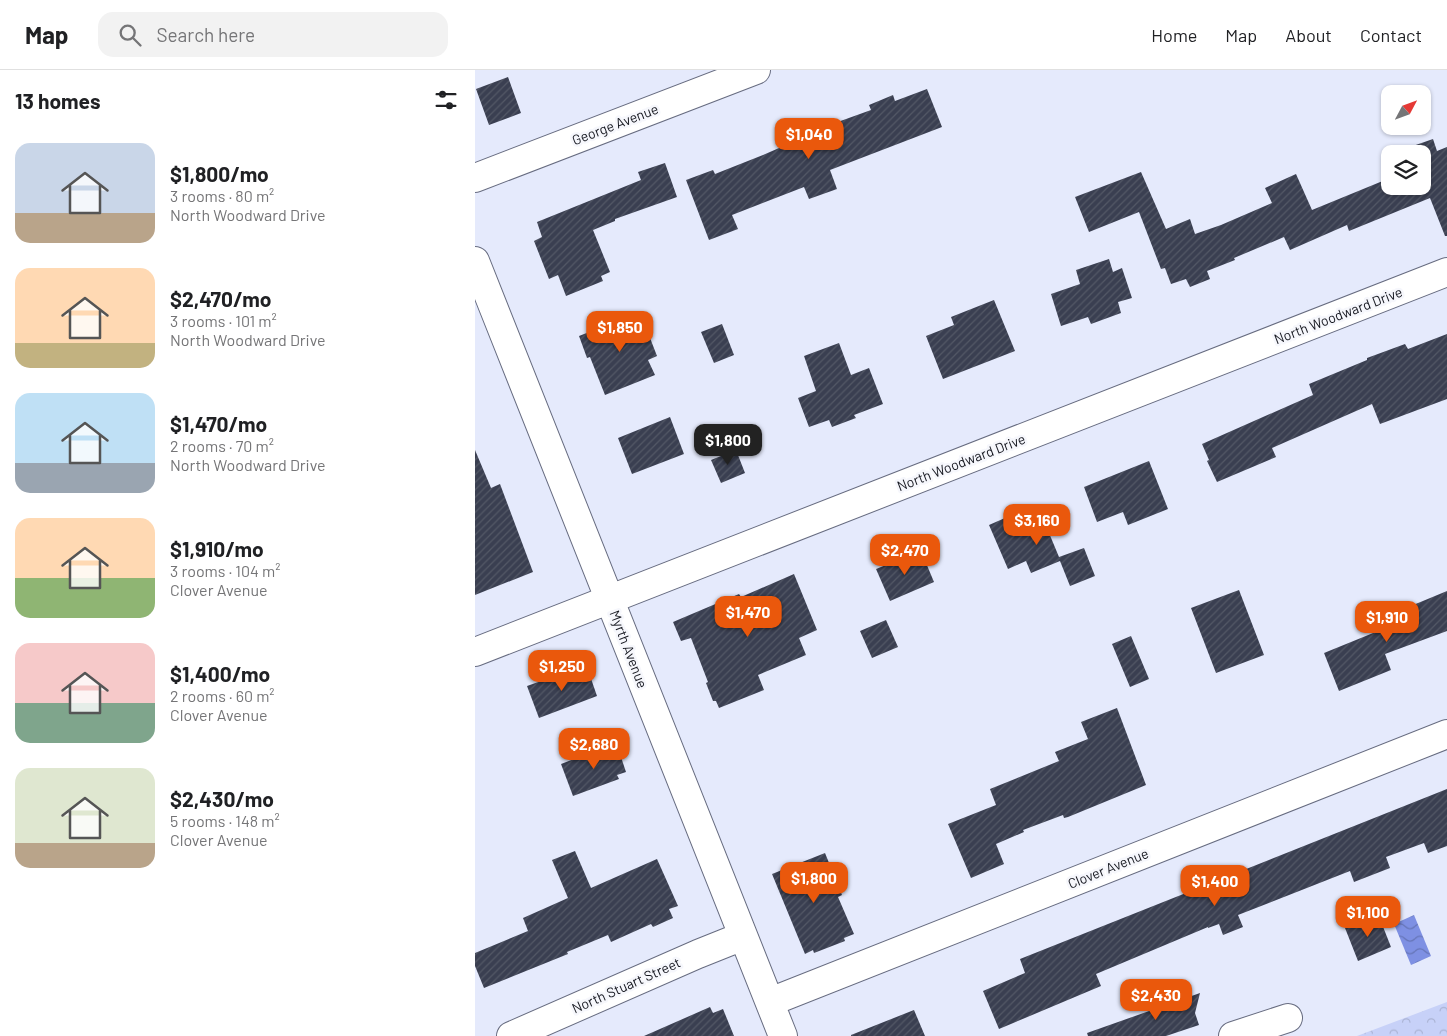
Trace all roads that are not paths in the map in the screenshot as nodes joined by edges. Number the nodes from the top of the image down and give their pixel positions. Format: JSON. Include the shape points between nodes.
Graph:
{"nodes":[{"id":1,"x":756,"y":70,"type":"edge"},
{"id":2,"x":475,"y":178,"type":"edge"},
{"id":3,"x":475,"y":261,"type":"edge"},
{"id":4,"x":1447,"y":272,"type":"edge"},
{"id":5,"x":610,"y":600,"type":"junction"},
{"id":6,"x":475,"y":652,"type":"edge"},
{"id":7,"x":1447,"y":734,"type":"edge"},
{"id":8,"x":743,"y":936,"type":"junction"},
{"id":9,"x":770,"y":1002,"type":"junction"},
{"id":10,"x":1288,"y":1018,"type":"dead end"},
{"id":11,"x":511,"y":1036,"type":"edge"},
{"id":12,"x":783,"y":1036,"type":"edge"},
{"id":13,"x":1233,"y":1036,"type":"edge"}],
"edges":[{"from":1,"to":2,"type":"street","name":"George Avenue"},
{"from":3,"to":5,"type":"street","name":"Myrth Avenue"},
{"from":4,"to":5,"type":"street","name":"North Woodward Drive"},
{"from":5,"to":6,"type":"street","name":"North Woodward Drive"},
{"from":5,"to":8,"type":"street","name":"Myrth Avenue"},
{"from":7,"to":9,"type":"street","name":"Clover Avenue"},
{"from":8,"to":9,"type":"street","name":"Myrth Avenue"},
{"from":8,"to":11,"type":"street","name":"North Stuart Street"},
{"from":9,"to":12,"type":"street","name":"Myrth Avenue"},
{"from":10,"to":13,"type":"street"}]}
